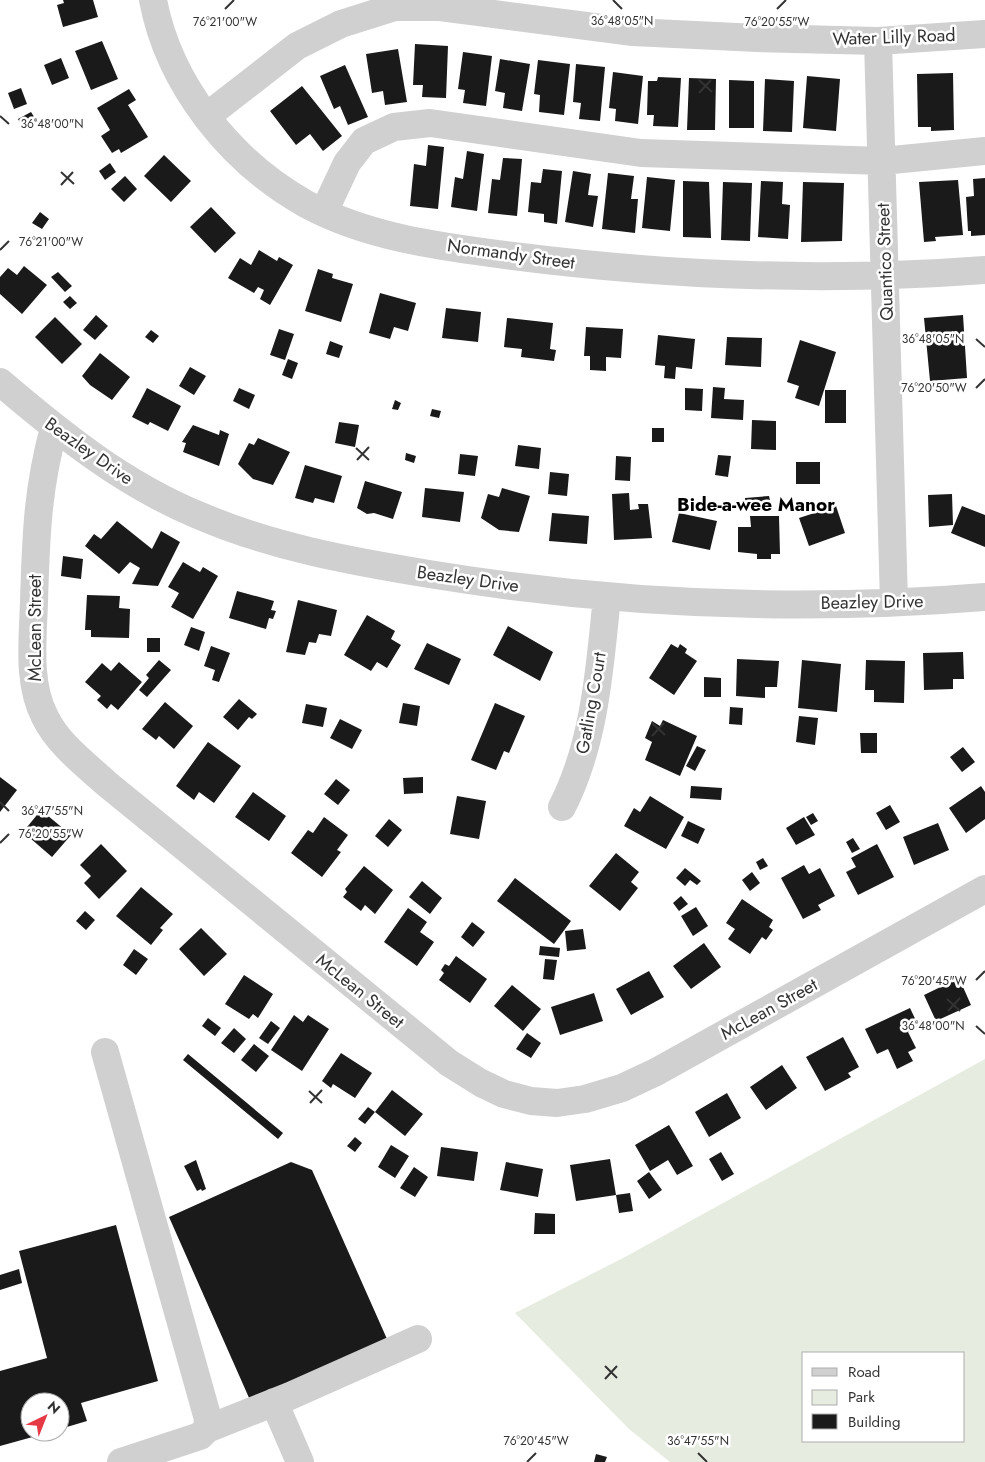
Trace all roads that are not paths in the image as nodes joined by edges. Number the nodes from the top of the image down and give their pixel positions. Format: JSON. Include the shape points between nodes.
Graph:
{"nodes":[{"id":1,"x":153,"y":0,"type":"edge"},
{"id":2,"x":985,"y":34,"type":"edge"},
{"id":3,"x":878,"y":41,"type":"junction"},
{"id":4,"x":207,"y":116,"type":"junction"},
{"id":5,"x":985,"y":151,"type":"edge"},
{"id":6,"x":882,"y":161,"type":"junction"},
{"id":7,"x":324,"y":212,"type":"junction"},
{"id":8,"x":985,"y":270,"type":"edge"},
{"id":9,"x":886,"y":274,"type":"junction"},
{"id":10,"x":0,"y":382,"type":"edge"},
{"id":11,"x":54,"y":428,"type":"junction"},
{"id":12,"x":607,"y":596,"type":"junction"},
{"id":13,"x":985,"y":598,"type":"edge"},
{"id":14,"x":894,"y":602,"type":"junction"},
{"id":15,"x":562,"y":807,"type":"dead end"},
{"id":16,"x":985,"y":889,"type":"edge"},
{"id":17,"x":105,"y":1052,"type":"dead end"},
{"id":18,"x":418,"y":1339,"type":"dead end"},
{"id":19,"x":274,"y":1402,"type":"junction"},
{"id":20,"x":207,"y":1428,"type":"junction"},
{"id":21,"x":120,"y":1462,"type":"edge"},
{"id":22,"x":300,"y":1462,"type":"edge"}],
"edges":[{"from":1,"to":4,"type":"street","name":"Normandy Street","via":[[163,39],[182,82]]},
{"from":2,"to":3,"type":"street","name":"Water Lilly Road"},
{"from":3,"to":4,"type":"street","name":"Water Lilly Road","via":[[633,32],[440,7],[395,7],[341,24],[297,46]]},
{"from":3,"to":6,"type":"street","name":"Quantico Street"},
{"from":4,"to":7,"type":"street","name":"Normandy Street","via":[[232,148],[260,171],[306,204]]},
{"from":5,"to":6,"type":"street"},
{"from":6,"to":7,"type":"street","via":[[641,153],[430,123],[394,127],[364,141],[347,163]]},
{"from":6,"to":9,"type":"street","name":"Quantico Street"},
{"from":7,"to":9,"type":"street","name":"Normandy Street","via":[[378,233],[482,252],[598,267],[704,275]]},
{"from":8,"to":9,"type":"street","name":"Normandy Street"},
{"from":9,"to":14,"type":"street","name":"Quantico Street"},
{"from":10,"to":11,"type":"street","name":"Beazley Drive"},
{"from":11,"to":12,"type":"street","name":"Beazley Drive","via":[[135,484],[197,515],[252,536],[364,564],[479,582]]},
{"from":11,"to":16,"type":"street","name":"McLean Street","via":[[37,508],[32,647],[37,699],[52,729],[106,784],[449,1063],[481,1084],[531,1101],[558,1103],[622,1088]]},
{"from":12,"to":14,"type":"street","name":"Beazley Drive","via":[[730,602]]},
{"from":12,"to":15,"type":"street","name":"Gatling Court","via":[[601,655],[587,733],[580,765]]},
{"from":13,"to":14,"type":"street","name":"Beazley Drive"},
{"from":17,"to":20,"type":"street","via":[[208,1419]]},
{"from":18,"to":19,"type":"street"},
{"from":19,"to":20,"type":"street"},
{"from":19,"to":22,"type":"street"},
{"from":20,"to":21,"type":"street","via":[[200,1436]]}]}
